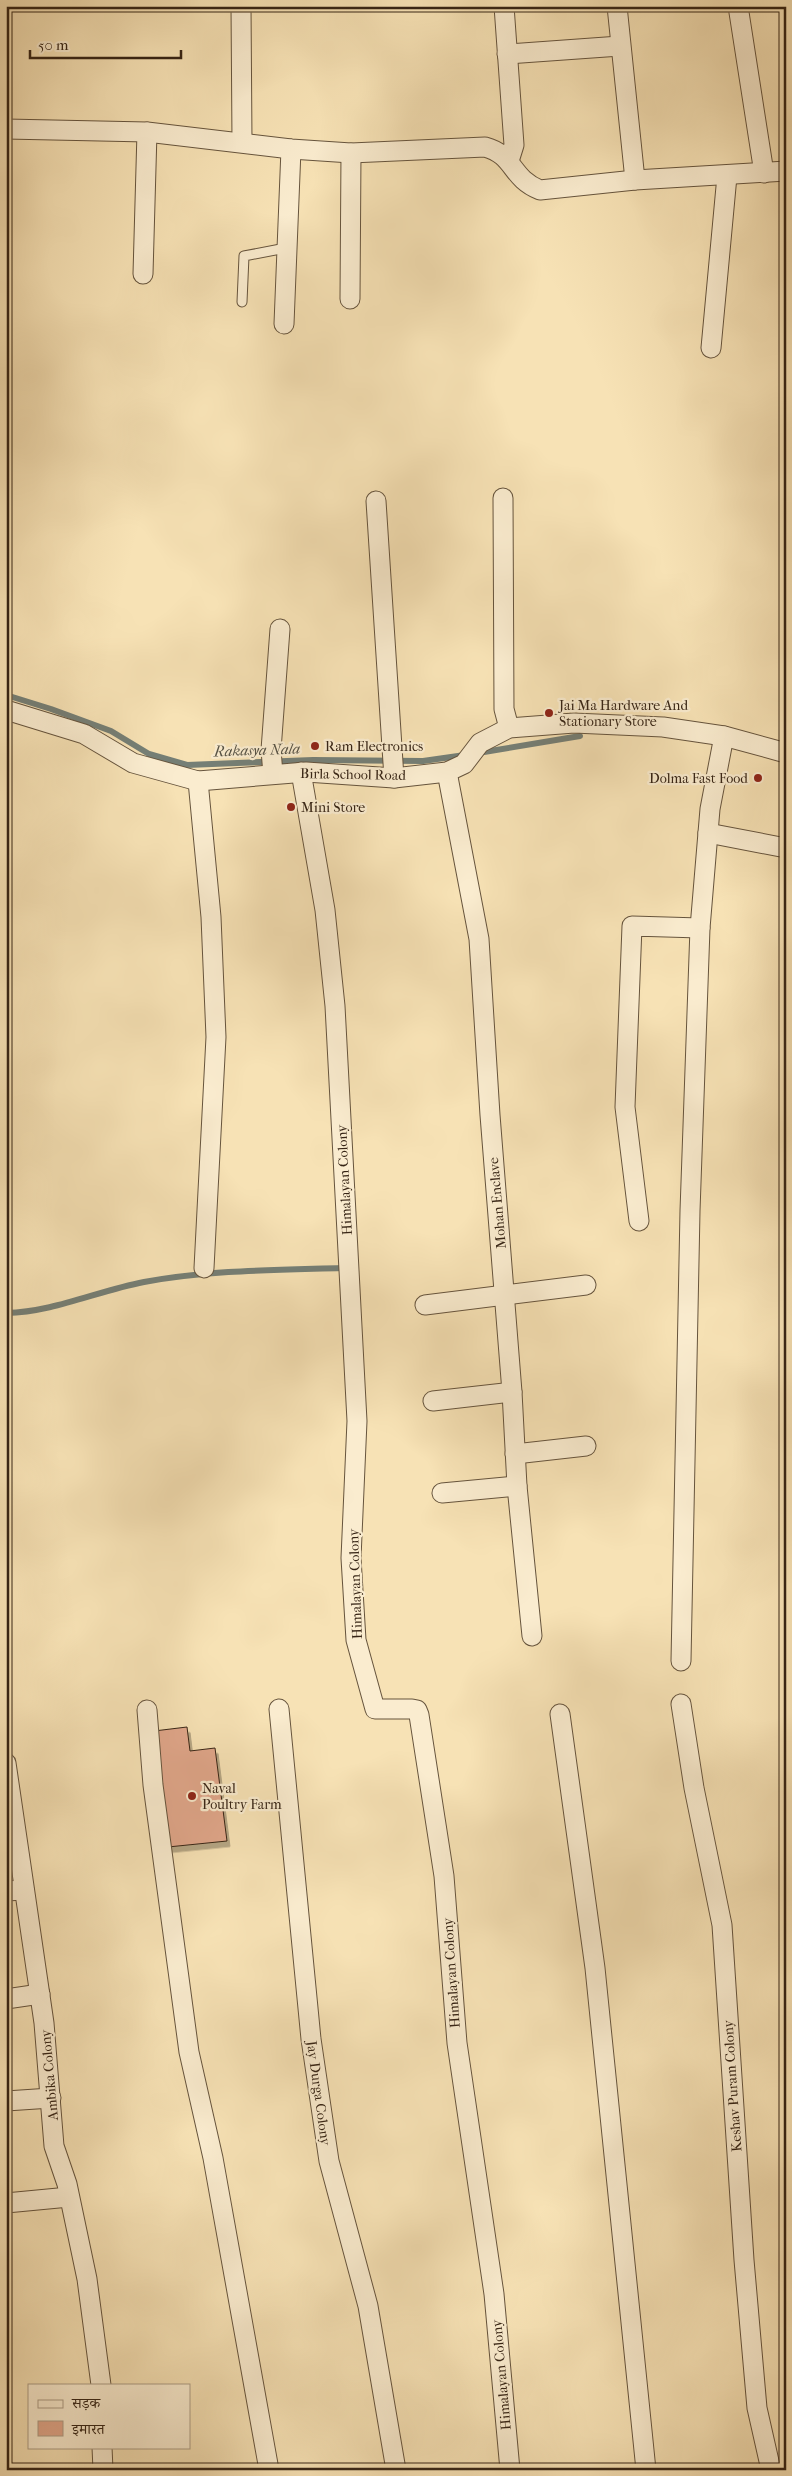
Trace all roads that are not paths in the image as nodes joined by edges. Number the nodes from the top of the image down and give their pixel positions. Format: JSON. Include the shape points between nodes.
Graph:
{"nodes":[{"id":1,"x":242,"y":6,"type":"edge"},
{"id":2,"x":504,"y":6,"type":"edge"},
{"id":3,"x":617,"y":6,"type":"edge"},
{"id":4,"x":738,"y":6,"type":"edge"},
{"id":5,"x":620,"y":46,"type":"junction"},
{"id":6,"x":507,"y":54,"type":"junction"},
{"id":7,"x":6,"y":129,"type":"edge"},
{"id":8,"x":147,"y":132,"type":"junction"},
{"id":9,"x":242,"y":142,"type":"junction"},
{"id":10,"x":290,"y":149,"type":"junction"},
{"id":11,"x":351,"y":153,"type":"junction"},
{"id":12,"x":509,"y":161,"type":"junction"},
{"id":13,"x":786,"y":171,"type":"edge"},
{"id":14,"x":764,"y":173,"type":"junction"},
{"id":15,"x":727,"y":176,"type":"junction"},
{"id":16,"x":635,"y":180,"type":"junction"},
{"id":17,"x":286,"y":248,"type":"junction"},
{"id":18,"x":143,"y":274,"type":"dead end"},
{"id":19,"x":350,"y":299,"type":"dead end"},
{"id":20,"x":242,"y":302,"type":"dead end"},
{"id":21,"x":284,"y":324,"type":"dead end"},
{"id":22,"x":711,"y":348,"type":"dead end"},
{"id":23,"x":503,"y":498,"type":"dead end"},
{"id":24,"x":376,"y":501,"type":"dead end"},
{"id":25,"x":280,"y":628,"type":"dead end"},
{"id":26,"x":6,"y":710,"type":"edge"},
{"id":27,"x":508,"y":728,"type":"junction"},
{"id":28,"x":724,"y":736,"type":"junction"},
{"id":29,"x":786,"y":753,"type":"edge"},
{"id":30,"x":272,"y":764,"type":"junction"},
{"id":31,"x":394,"y":766,"type":"junction"},
{"id":32,"x":301,"y":772,"type":"junction"},
{"id":33,"x":447,"y":772,"type":"junction"},
{"id":34,"x":198,"y":781,"type":"junction"},
{"id":35,"x":708,"y":833,"type":"junction"},
{"id":36,"x":786,"y":848,"type":"edge"},
{"id":37,"x":700,"y":928,"type":"junction"},
{"id":38,"x":639,"y":1220,"type":"dead end"},
{"id":39,"x":204,"y":1268,"type":"dead end"},
{"id":40,"x":586,"y":1285,"type":"dead end"},
{"id":41,"x":504,"y":1296,"type":"junction"},
{"id":42,"x":425,"y":1305,"type":"dead end"},
{"id":43,"x":512,"y":1392,"type":"junction"},
{"id":44,"x":433,"y":1400,"type":"dead end"},
{"id":45,"x":586,"y":1446,"type":"dead end"},
{"id":46,"x":515,"y":1454,"type":"junction"},
{"id":47,"x":517,"y":1486,"type":"junction"},
{"id":48,"x":442,"y":1493,"type":"dead end"},
{"id":49,"x":532,"y":1636,"type":"dead end"},
{"id":50,"x":681,"y":1661,"type":"dead end"},
{"id":51,"x":681,"y":1704,"type":"dead end"},
{"id":52,"x":279,"y":1709,"type":"dead end"},
{"id":53,"x":147,"y":1710,"type":"dead end"},
{"id":54,"x":560,"y":1714,"type":"dead end"},
{"id":55,"x":6,"y":1763,"type":"edge"},
{"id":56,"x":8,"y":1790,"type":"edge"},
{"id":57,"x":15,"y":1891,"type":"edge"},
{"id":58,"x":40,"y":1994,"type":"junction"},
{"id":59,"x":6,"y":1999,"type":"edge"},
{"id":60,"x":50,"y":2098,"type":"junction"},
{"id":61,"x":6,"y":2101,"type":"edge"},
{"id":62,"x":69,"y":2197,"type":"junction"},
{"id":63,"x":6,"y":2203,"type":"edge"},
{"id":64,"x":101,"y":2384,"type":"edge"},
{"id":65,"x":102,"y":2448,"type":"edge"},
{"id":66,"x":103,"y":2470,"type":"edge"},
{"id":67,"x":269,"y":2470,"type":"edge"},
{"id":68,"x":396,"y":2470,"type":"edge"},
{"id":69,"x":510,"y":2470,"type":"edge"},
{"id":70,"x":646,"y":2470,"type":"edge"},
{"id":71,"x":771,"y":2470,"type":"edge"}],
"edges":[{"from":1,"to":9,"type":"street"},
{"from":2,"to":6,"type":"street"},
{"from":3,"to":5,"type":"street"},
{"from":4,"to":14,"type":"street"},
{"from":5,"to":6,"type":"street"},
{"from":5,"to":16,"type":"street"},
{"from":6,"to":12,"type":"street","via":[[514,145]]},
{"from":7,"to":8,"type":"street"},
{"from":8,"to":9,"type":"street"},
{"from":8,"to":18,"type":"street"},
{"from":9,"to":10,"type":"street"},
{"from":10,"to":11,"type":"street"},
{"from":10,"to":17,"type":"street"},
{"from":11,"to":12,"type":"street","via":[[485,147],[499,151]]},
{"from":11,"to":19,"type":"street"},
{"from":12,"to":16,"type":"street","via":[[526,184],[540,190]]},
{"from":13,"to":14,"type":"street"},
{"from":14,"to":15,"type":"street"},
{"from":15,"to":16,"type":"street"},
{"from":15,"to":22,"type":"street"},
{"from":17,"to":20,"type":"lane","via":[[244,256]]},
{"from":17,"to":21,"type":"street"},
{"from":23,"to":27,"type":"street","via":[[504,709]]},
{"from":24,"to":31,"type":"street"},
{"from":25,"to":30,"type":"street"},
{"from":26,"to":34,"type":"street","name":"Birla School Road","via":[[84,734],[132,763]]},
{"from":27,"to":28,"type":"street","name":"Birla School Road","via":[[574,723],[663,727]]},
{"from":27,"to":33,"type":"street","name":"Birla School Road","via":[[480,743],[464,764]]},
{"from":28,"to":29,"type":"street","name":"Birla School Road"},
{"from":28,"to":35,"type":"street"},
{"from":30,"to":32,"type":"street","name":"Birla School Road"},
{"from":30,"to":34,"type":"street","name":"Birla School Road"},
{"from":31,"to":32,"type":"street","name":"Birla School Road"},
{"from":31,"to":33,"type":"street","name":"Birla School Road"},
{"from":32,"to":69,"type":"street","name":"Himalayan Colony","via":[[326,910],[334,1006],[356,1421],[351,1558],[356,1640],[375,1709],[412,1709],[419,1715],[444,1876],[457,2043],[494,2294]]},
{"from":33,"to":41,"type":"street","name":"Mohan Enclave","via":[[479,938]]},
{"from":34,"to":39,"type":"street","via":[[211,917],[216,1037]]},
{"from":35,"to":36,"type":"street"},
{"from":35,"to":37,"type":"street"},
{"from":37,"to":38,"type":"street","via":[[632,926],[624,1107]]},
{"from":37,"to":50,"type":"street","via":[[690,1211]]},
{"from":40,"to":41,"type":"street"},
{"from":41,"to":42,"type":"street"},
{"from":41,"to":43,"type":"street","name":"Mohan Enclave"},
{"from":43,"to":44,"type":"street"},
{"from":43,"to":46,"type":"street","name":"Mohan Enclave"},
{"from":45,"to":46,"type":"street"},
{"from":46,"to":47,"type":"street","name":"Mohan Enclave"},
{"from":47,"to":48,"type":"street"},
{"from":47,"to":49,"type":"street","name":"Mohan Enclave"},
{"from":51,"to":71,"type":"street","name":"Keshav Puram Colony","via":[[694,1788],[722,1925],[757,2408]]},
{"from":52,"to":68,"type":"street","name":"Jay Durga Colony","via":[[311,2039],[328,2151],[368,2306]]},
{"from":53,"to":67,"type":"street","via":[[153,1785],[190,2052],[213,2158]]},
{"from":54,"to":70,"type":"street","via":[[595,1968]]},
{"from":55,"to":56,"type":"street","name":"Ambika Colony"},
{"from":56,"to":57,"type":"street","name":"Ambika Colony"},
{"from":57,"to":58,"type":"street","name":"Ambika Colony"},
{"from":58,"to":59,"type":"street"},
{"from":58,"to":60,"type":"street","name":"Ambika Colony"},
{"from":60,"to":61,"type":"street"},
{"from":60,"to":62,"type":"street","name":"Ambika Colony","via":[[54,2146]]},
{"from":62,"to":63,"type":"street"},
{"from":62,"to":64,"type":"street","name":"Ambika Colony","via":[[87,2279]]},
{"from":65,"to":66,"type":"street"}]}
